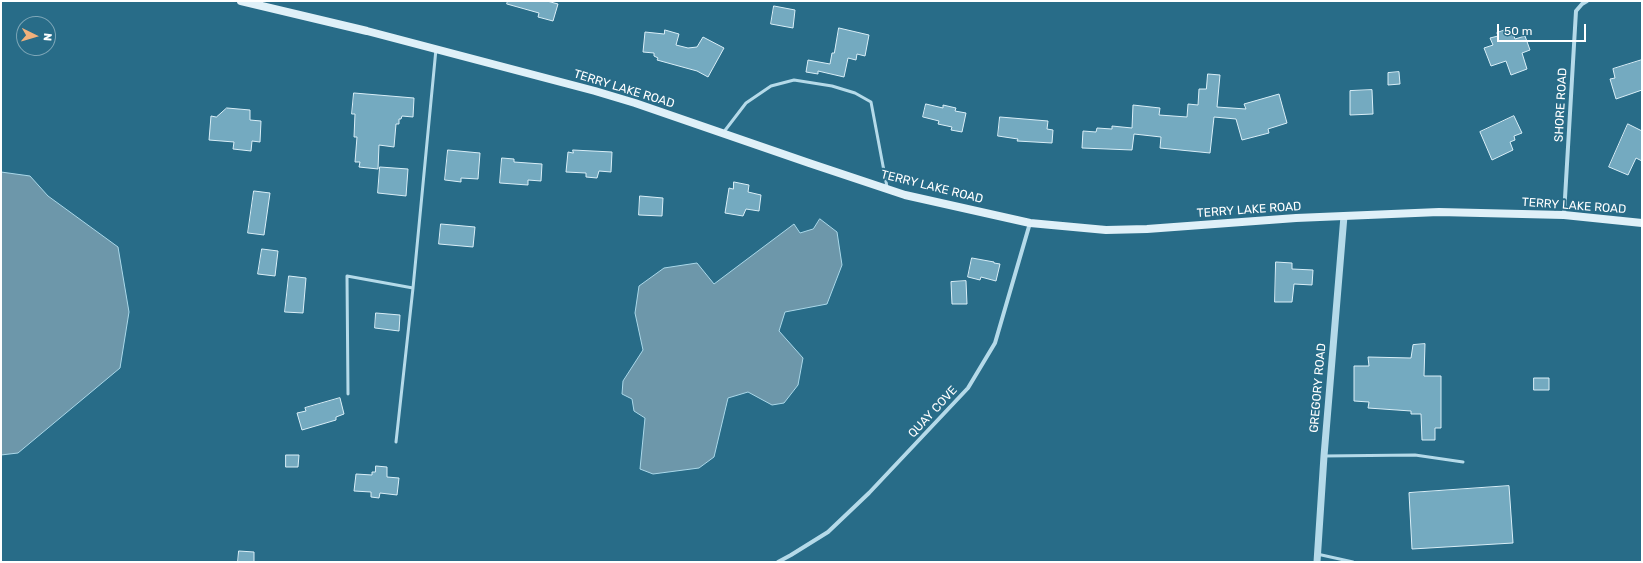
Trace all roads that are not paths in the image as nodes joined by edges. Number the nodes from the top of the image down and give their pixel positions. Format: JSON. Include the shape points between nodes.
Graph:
{"nodes":[{"id":1,"x":241,"y":1,"type":"edge"},
{"id":2,"x":1587,"y":1,"type":"edge"},
{"id":3,"x":436,"y":50,"type":"junction"},
{"id":4,"x":723,"y":133,"type":"junction"},
{"id":5,"x":887,"y":189,"type":"junction"},
{"id":6,"x":1564,"y":215,"type":"junction"},
{"id":7,"x":1344,"y":216,"type":"junction"},
{"id":8,"x":1642,"y":223,"type":"edge"},
{"id":9,"x":1030,"y":224,"type":"junction"},
{"id":10,"x":413,"y":288,"type":"junction"},
{"id":11,"x":348,"y":394,"type":"dead end"},
{"id":12,"x":396,"y":442,"type":"dead end"},
{"id":13,"x":1324,"y":456,"type":"junction"},
{"id":14,"x":1463,"y":462,"type":"dead end"},
{"id":15,"x":1317,"y":558,"type":"edge"},
{"id":16,"x":778,"y":562,"type":"edge"},
{"id":17,"x":1354,"y":562,"type":"edge"}],
"edges":[{"from":1,"to":3,"type":"main road","name":"TERRY LAKE ROAD"},
{"from":2,"to":6,"type":"street","name":"SHORE ROAD","via":[[1576,11]]},
{"from":3,"to":4,"type":"main road","name":"TERRY LAKE ROAD","via":[[602,93]]},
{"from":3,"to":10,"type":"lane"},
{"from":4,"to":5,"type":"main road","name":"TERRY LAKE ROAD"},
{"from":4,"to":5,"type":"lane","via":[[746,103],[771,86],[794,80],[832,86],[855,93],[871,102]]},
{"from":5,"to":9,"type":"main road","name":"TERRY LAKE ROAD"},
{"from":6,"to":7,"type":"main road","name":"TERRY LAKE ROAD","via":[[1439,212]]},
{"from":6,"to":8,"type":"main road","name":"TERRY LAKE ROAD"},
{"from":7,"to":9,"type":"main road","name":"TERRY LAKE ROAD","via":[[1147,229],[1106,230]]},
{"from":7,"to":13,"type":"street","name":"GREGORY ROAD"},
{"from":9,"to":16,"type":"street","name":"QUAY COVE","via":[[994,343],[968,388],[869,493],[828,532]]},
{"from":10,"to":11,"type":"lane","via":[[347,276]]},
{"from":10,"to":12,"type":"lane"},
{"from":13,"to":14,"type":"lane","via":[[1415,455]]},
{"from":13,"to":15,"type":"street","name":"GREGORY ROAD"},
{"from":15,"to":17,"type":"lane"}]}
